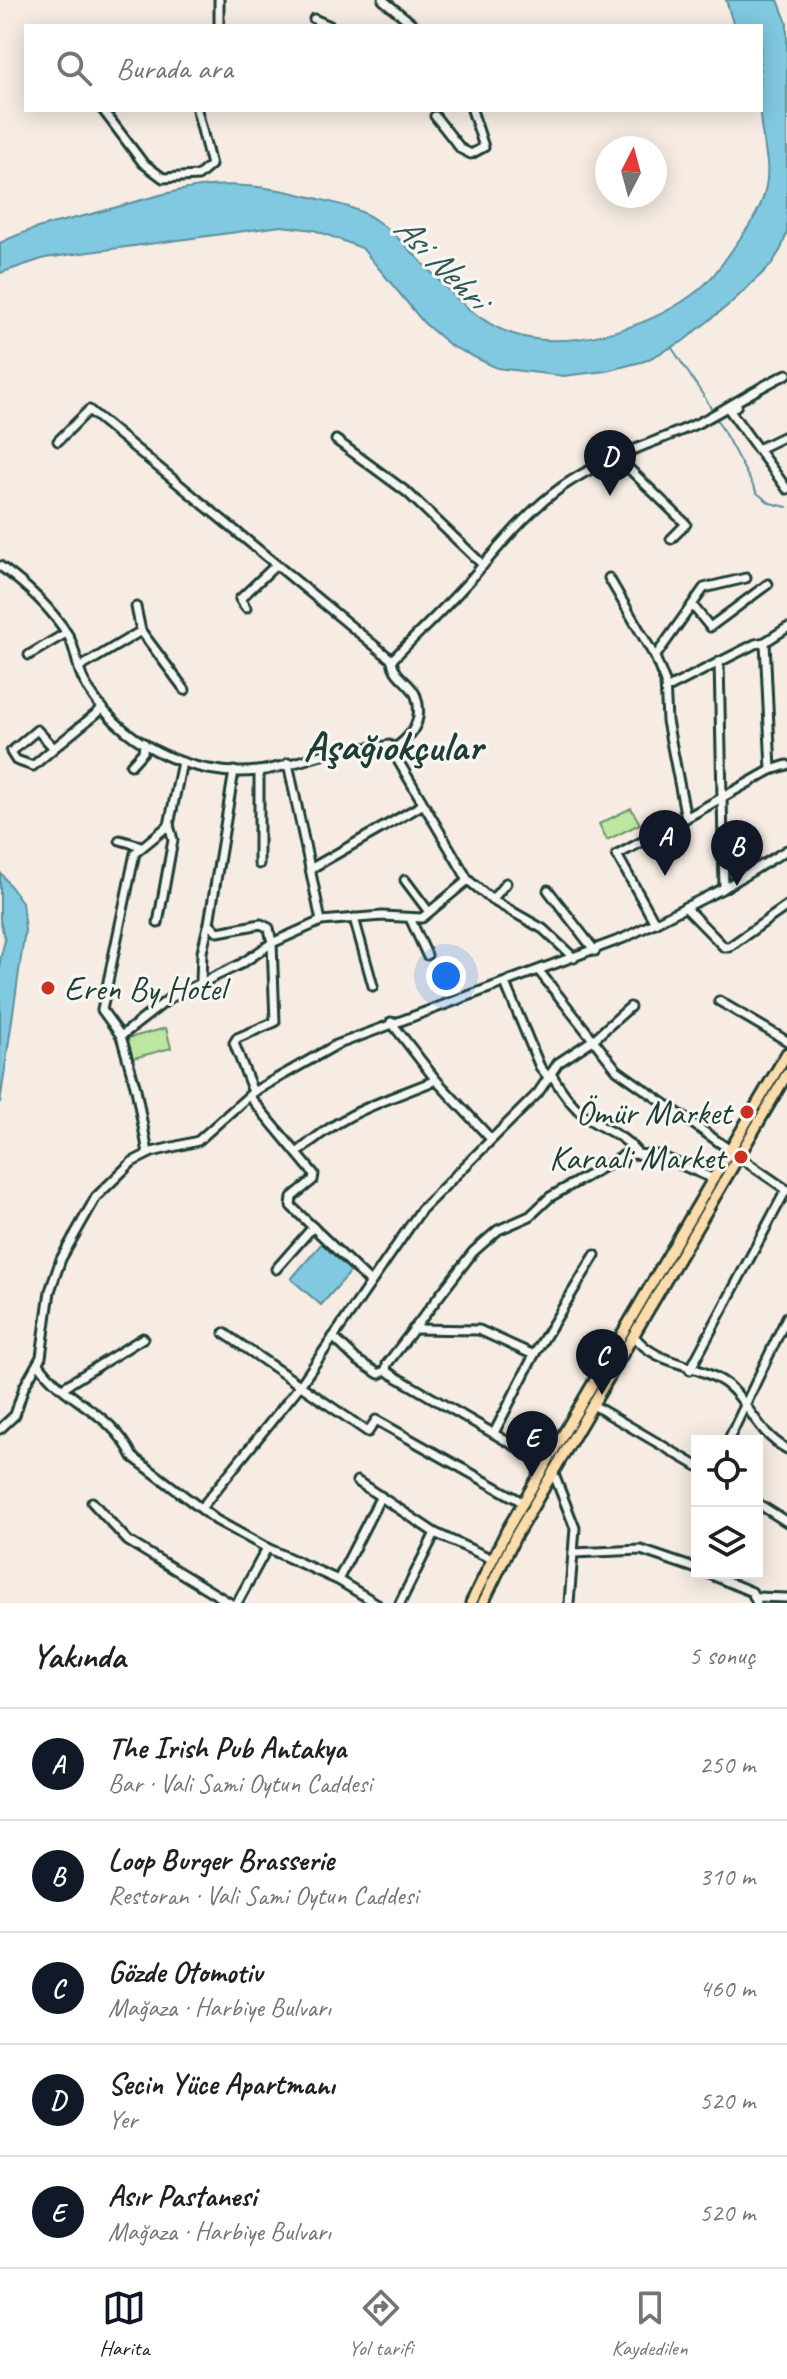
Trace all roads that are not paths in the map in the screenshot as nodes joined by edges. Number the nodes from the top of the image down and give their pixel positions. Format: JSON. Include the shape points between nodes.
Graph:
{"nodes":[{"id":1,"x":219,"y":0,"type":"edge"},
{"id":2,"x":383,"y":0,"type":"edge"},
{"id":3,"x":314,"y":19,"type":"dead end"},
{"id":4,"x":219,"y":24,"type":"edge"},
{"id":5,"x":325,"y":24,"type":"edge"},
{"id":6,"x":413,"y":24,"type":"edge"},
{"id":7,"x":105,"y":112,"type":"edge"},
{"id":8,"x":198,"y":112,"type":"edge"},
{"id":9,"x":473,"y":112,"type":"edge"},
{"id":10,"x":435,"y":116,"type":"dead end"},
{"id":11,"x":787,"y":377,"type":"edge"},
{"id":12,"x":787,"y":435,"type":"edge"},
{"id":13,"x":336,"y":440,"type":"dead end"},
{"id":14,"x":58,"y":441,"type":"dead end"},
{"id":15,"x":758,"y":449,"type":"junction"},
{"id":16,"x":615,"y":455,"type":"junction"},
{"id":17,"x":787,"y":489,"type":"edge"},
{"id":18,"x":671,"y":539,"type":"dead end"},
{"id":19,"x":276,"y":565,"type":"junction"},
{"id":20,"x":483,"y":565,"type":"junction"},
{"id":21,"x":0,"y":566,"type":"edge"},
{"id":22,"x":609,"y":578,"type":"dead end"},
{"id":23,"x":746,"y":578,"type":"dead end"},
{"id":24,"x":768,"y":584,"type":"dead end"},
{"id":25,"x":693,"y":606,"type":"junction"},
{"id":26,"x":136,"y":607,"type":"dead end"},
{"id":27,"x":246,"y":608,"type":"dead end"},
{"id":28,"x":787,"y":628,"type":"edge"},
{"id":29,"x":141,"y":631,"type":"junction"},
{"id":30,"x":66,"y":633,"type":"junction"},
{"id":31,"x":765,"y":642,"type":"junction"},
{"id":32,"x":29,"y":655,"type":"dead end"},
{"id":33,"x":655,"y":657,"type":"junction"},
{"id":34,"x":392,"y":660,"type":"junction"},
{"id":35,"x":719,"y":662,"type":"junction"},
{"id":36,"x":79,"y":668,"type":"junction"},
{"id":37,"x":666,"y":689,"type":"junction"},
{"id":38,"x":185,"y":690,"type":"dead end"},
{"id":39,"x":103,"y":708,"type":"junction"},
{"id":40,"x":144,"y":743,"type":"junction"},
{"id":41,"x":54,"y":748,"type":"junction"},
{"id":42,"x":393,"y":749,"type":"junction"},
{"id":43,"x":182,"y":762,"type":"junction"},
{"id":44,"x":288,"y":763,"type":"junction"},
{"id":45,"x":131,"y":765,"type":"dead end"},
{"id":46,"x":785,"y":767,"type":"edge"},
{"id":47,"x":771,"y":770,"type":"junction"},
{"id":48,"x":234,"y":771,"type":"junction"},
{"id":49,"x":259,"y":771,"type":"junction"},
{"id":50,"x":721,"y":800,"type":"junction"},
{"id":51,"x":422,"y":805,"type":"junction"},
{"id":52,"x":686,"y":818,"type":"junction"},
{"id":53,"x":169,"y":825,"type":"junction"},
{"id":54,"x":120,"y":840,"type":"dead end"},
{"id":55,"x":141,"y":846,"type":"junction"},
{"id":56,"x":787,"y":850,"type":"edge"},
{"id":57,"x":259,"y":864,"type":"dead end"},
{"id":58,"x":310,"y":869,"type":"junction"},
{"id":59,"x":405,"y":880,"type":"dead end"},
{"id":60,"x":468,"y":880,"type":"junction"},
{"id":61,"x":506,"y":883,"type":"dead end"},
{"id":62,"x":724,"y":888,"type":"junction"},
{"id":63,"x":548,"y":890,"type":"dead end"},
{"id":64,"x":492,"y":900,"type":"junction"},
{"id":65,"x":787,"y":906,"type":"edge"},
{"id":66,"x":685,"y":907,"type":"junction"},
{"id":67,"x":429,"y":912,"type":"junction"},
{"id":68,"x":266,"y":917,"type":"dead end"},
{"id":69,"x":354,"y":918,"type":"junction"},
{"id":70,"x":410,"y":918,"type":"junction"},
{"id":71,"x":321,"y":921,"type":"junction"},
{"id":72,"x":158,"y":923,"type":"dead end"},
{"id":73,"x":209,"y":923,"type":"junction"},
{"id":74,"x":655,"y":923,"type":"junction"},
{"id":75,"x":269,"y":928,"type":"junction"},
{"id":76,"x":272,"y":943,"type":"junction"},
{"id":77,"x":595,"y":951,"type":"junction"},
{"id":78,"x":427,"y":955,"type":"dead end"},
{"id":79,"x":574,"y":958,"type":"junction"},
{"id":80,"x":539,"y":971,"type":"junction"},
{"id":81,"x":201,"y":982,"type":"junction"},
{"id":82,"x":505,"y":983,"type":"junction"},
{"id":83,"x":373,"y":986,"type":"dead end"},
{"id":84,"x":719,"y":1001,"type":"dead end"},
{"id":85,"x":630,"y":1007,"type":"dead end"},
{"id":86,"x":391,"y":1022,"type":"junction"},
{"id":87,"x":121,"y":1036,"type":"junction"},
{"id":88,"x":593,"y":1040,"type":"junction"},
{"id":89,"x":787,"y":1041,"type":"edge"},
{"id":90,"x":787,"y":1053,"type":"edge"},
{"id":91,"x":787,"y":1074,"type":"edge"},
{"id":92,"x":550,"y":1077,"type":"junction"},
{"id":93,"x":436,"y":1080,"type":"junction"},
{"id":94,"x":251,"y":1094,"type":"junction"},
{"id":95,"x":491,"y":1139,"type":"junction"},
{"id":96,"x":730,"y":1150,"type":"junction"},
{"id":97,"x":636,"y":1151,"type":"junction"},
{"id":98,"x":148,"y":1153,"type":"junction"},
{"id":99,"x":297,"y":1153,"type":"junction"},
{"id":100,"x":739,"y":1157,"type":"junction"},
{"id":101,"x":714,"y":1179,"type":"junction"},
{"id":102,"x":787,"y":1190,"type":"edge"},
{"id":103,"x":313,"y":1227,"type":"junction"},
{"id":104,"x":595,"y":1255,"type":"dead end"},
{"id":105,"x":276,"y":1269,"type":"dead end"},
{"id":106,"x":369,"y":1281,"type":"junction"},
{"id":107,"x":787,"y":1317,"type":"edge"},
{"id":108,"x":413,"y":1329,"type":"junction"},
{"id":109,"x":224,"y":1333,"type":"dead end"},
{"id":110,"x":634,"y":1336,"type":"junction"},
{"id":111,"x":333,"y":1337,"type":"junction"},
{"id":112,"x":143,"y":1338,"type":"dead end"},
{"id":113,"x":534,"y":1355,"type":"junction"},
{"id":114,"x":39,"y":1364,"type":"junction"},
{"id":115,"x":386,"y":1370,"type":"junction"},
{"id":116,"x":690,"y":1370,"type":"junction"},
{"id":117,"x":64,"y":1387,"type":"junction"},
{"id":118,"x":299,"y":1387,"type":"junction"},
{"id":119,"x":593,"y":1405,"type":"junction"},
{"id":120,"x":743,"y":1406,"type":"junction"},
{"id":121,"x":0,"y":1429,"type":"edge"},
{"id":122,"x":494,"y":1433,"type":"junction"},
{"id":123,"x":731,"y":1435,"type":"edge"},
{"id":124,"x":787,"y":1449,"type":"edge"},
{"id":125,"x":691,"y":1462,"type":"edge"},
{"id":126,"x":550,"y":1468,"type":"junction"},
{"id":127,"x":357,"y":1481,"type":"dead end"},
{"id":128,"x":381,"y":1496,"type":"junction"},
{"id":129,"x":92,"y":1502,"type":"dead end"},
{"id":130,"x":524,"y":1503,"type":"junction"},
{"id":131,"x":202,"y":1507,"type":"junction"},
{"id":132,"x":763,"y":1507,"type":"edge"},
{"id":133,"x":787,"y":1522,"type":"edge"},
{"id":134,"x":435,"y":1533,"type":"junction"},
{"id":135,"x":267,"y":1548,"type":"junction"},
{"id":136,"x":573,"y":1553,"type":"junction"},
{"id":137,"x":492,"y":1559,"type":"junction"},
{"id":138,"x":691,"y":1567,"type":"edge"},
{"id":139,"x":718,"y":1579,"type":"edge"},
{"id":140,"x":338,"y":1580,"type":"junction"},
{"id":141,"x":787,"y":1598,"type":"edge"},
{"id":142,"x":757,"y":1600,"type":"edge"},
{"id":143,"x":230,"y":1603,"type":"edge"},
{"id":144,"x":237,"y":1603,"type":"edge"},
{"id":145,"x":376,"y":1603,"type":"edge"},
{"id":146,"x":400,"y":1603,"type":"edge"},
{"id":147,"x":471,"y":1603,"type":"edge"},
{"id":148,"x":483,"y":1603,"type":"edge"},
{"id":149,"x":569,"y":1603,"type":"edge"}],
"edges":[{"from":1,"to":4,"type":"street"},
{"from":2,"to":6,"type":"street"},
{"from":3,"to":5,"type":"street"},
{"from":7,"to":8,"type":"street","via":[[143,163],[163,178],[198,176],[211,165]]},
{"from":9,"to":10,"type":"street","via":[[484,147],[471,154]]},
{"from":11,"to":15,"type":"street","via":[[730,411]]},
{"from":11,"to":16,"type":"street","via":[[746,393],[714,415]]},
{"from":12,"to":15,"type":"street"},
{"from":13,"to":20,"type":"street","via":[[408,493]]},
{"from":14,"to":19,"type":"street","via":[[89,410]]},
{"from":15,"to":17,"type":"street"},
{"from":16,"to":18,"type":"street","via":[[686,524]]},
{"from":16,"to":20,"type":"street","via":[[547,499]]},
{"from":19,"to":27,"type":"street","via":[[240,599]]},
{"from":19,"to":34,"type":"street"},
{"from":20,"to":34,"type":"street"},
{"from":21,"to":30,"type":"street","via":[[23,582]]},
{"from":22,"to":33,"type":"street"},
{"from":23,"to":25,"type":"street","via":[[704,588]]},
{"from":24,"to":25,"type":"street","via":[[710,627]]},
{"from":25,"to":33,"type":"street"},
{"from":26,"to":29,"type":"street"},
{"from":28,"to":31,"type":"street"},
{"from":29,"to":36,"type":"street"},
{"from":29,"to":38,"type":"street"},
{"from":30,"to":32,"type":"street"},
{"from":30,"to":36,"type":"street"},
{"from":31,"to":35,"type":"street"},
{"from":31,"to":47,"type":"street"},
{"from":33,"to":37,"type":"street"},
{"from":34,"to":42,"type":"street","via":[[395,674],[415,695],[418,721],[408,740]]},
{"from":35,"to":37,"type":"street"},
{"from":35,"to":50,"type":"street"},
{"from":36,"to":39,"type":"street"},
{"from":37,"to":52,"type":"street"},
{"from":39,"to":40,"type":"street"},
{"from":39,"to":41,"type":"street"},
{"from":40,"to":43,"type":"street"},
{"from":40,"to":45,"type":"street"},
{"from":41,"to":41,"type":"street","via":[[37,730],[11,756],[33,766]]},
{"from":42,"to":44,"type":"street","via":[[346,749]]},
{"from":42,"to":51,"type":"street"},
{"from":43,"to":48,"type":"street"},
{"from":43,"to":53,"type":"street"},
{"from":44,"to":49,"type":"street"},
{"from":44,"to":58,"type":"street"},
{"from":46,"to":47,"type":"street"},
{"from":47,"to":50,"type":"street"},
{"from":48,"to":49,"type":"street"},
{"from":48,"to":73,"type":"street"},
{"from":49,"to":57,"type":"street"},
{"from":50,"to":52,"type":"street"},
{"from":50,"to":62,"type":"street"},
{"from":51,"to":58,"type":"street"},
{"from":51,"to":60,"type":"street"},
{"from":52,"to":74,"type":"street","via":[[617,855]]},
{"from":53,"to":55,"type":"street"},
{"from":53,"to":72,"type":"street","via":[[173,840]]},
{"from":54,"to":55,"type":"street"},
{"from":55,"to":87,"type":"street","via":[[130,869],[102,1010]]},
{"from":56,"to":62,"type":"street"},
{"from":58,"to":71,"type":"street"},
{"from":59,"to":67,"type":"street"},
{"from":60,"to":64,"type":"street"},
{"from":60,"to":67,"type":"street"},
{"from":61,"to":64,"type":"street"},
{"from":62,"to":66,"type":"street"},
{"from":63,"to":77,"type":"street"},
{"from":64,"to":79,"type":"street","via":[[543,929]]},
{"from":65,"to":66,"type":"street","via":[[729,947]]},
{"from":66,"to":74,"type":"street"},
{"from":67,"to":70,"type":"street"},
{"from":68,"to":75,"type":"street"},
{"from":69,"to":70,"type":"street"},
{"from":69,"to":71,"type":"street"},
{"from":69,"to":83,"type":"street"},
{"from":70,"to":78,"type":"street"},
{"from":71,"to":76,"type":"street"},
{"from":73,"to":75,"type":"street","via":[[218,932],[241,925]]},
{"from":73,"to":81,"type":"street"},
{"from":74,"to":77,"type":"street"},
{"from":75,"to":76,"type":"street"},
{"from":76,"to":81,"type":"street"},
{"from":76,"to":94,"type":"street","via":[[275,1022],[234,1043]]},
{"from":77,"to":79,"type":"street"},
{"from":79,"to":80,"type":"street"},
{"from":80,"to":82,"type":"street"},
{"from":80,"to":88,"type":"street"},
{"from":81,"to":87,"type":"street","via":[[170,998]]},
{"from":82,"to":86,"type":"street"},
{"from":82,"to":92,"type":"street","via":[[540,1067]]},
{"from":84,"to":89,"type":"street"},
{"from":85,"to":88,"type":"street"},
{"from":86,"to":93,"type":"street"},
{"from":86,"to":94,"type":"street","via":[[323,1051]]},
{"from":87,"to":98,"type":"street"},
{"from":88,"to":92,"type":"street","via":[[558,1063]]},
{"from":88,"to":96,"type":"street","via":[[617,1070]]},
{"from":90,"to":96,"type":"main road"},
{"from":91,"to":100,"type":"main road"},
{"from":92,"to":95,"type":"street"},
{"from":92,"to":97,"type":"street","via":[[591,1121],[614,1130]]},
{"from":93,"to":95,"type":"street"},
{"from":93,"to":99,"type":"street","via":[[358,1110]]},
{"from":94,"to":98,"type":"street","via":[[198,1141]]},
{"from":94,"to":99,"type":"street"},
{"from":95,"to":106,"type":"street","via":[[421,1210]]},
{"from":96,"to":101,"type":"main road"},
{"from":97,"to":101,"type":"street"},
{"from":97,"to":108,"type":"street","via":[[498,1230],[473,1252]]},
{"from":98,"to":114,"type":"street","via":[[96,1197],[65,1252],[50,1291]]},
{"from":99,"to":103,"type":"street","via":[[314,1174],[292,1197],[291,1206]]},
{"from":100,"to":102,"type":"street"},
{"from":100,"to":110,"type":"main road"},
{"from":101,"to":126,"type":"main road"},
{"from":102,"to":116,"type":"street"},
{"from":103,"to":105,"type":"street"},
{"from":103,"to":106,"type":"street"},
{"from":104,"to":113,"type":"street"},
{"from":106,"to":111,"type":"street"},
{"from":107,"to":120,"type":"street"},
{"from":108,"to":113,"type":"street","via":[[479,1330]]},
{"from":108,"to":115,"type":"street"},
{"from":109,"to":118,"type":"street"},
{"from":110,"to":116,"type":"street","via":[[652,1355]]},
{"from":110,"to":119,"type":"main road"},
{"from":111,"to":115,"type":"street","via":[[379,1374]]},
{"from":111,"to":118,"type":"street"},
{"from":112,"to":117,"type":"street"},
{"from":113,"to":122,"type":"street"},
{"from":114,"to":117,"type":"street"},
{"from":114,"to":121,"type":"street","via":[[15,1415]]},
{"from":115,"to":122,"type":"street"},
{"from":116,"to":120,"type":"street","via":[[726,1383]]},
{"from":117,"to":131,"type":"street","via":[[99,1413],[133,1457]]},
{"from":118,"to":130,"type":"street","via":[[368,1432],[376,1420]]},
{"from":118,"to":131,"type":"street"},
{"from":119,"to":125,"type":"street"},
{"from":119,"to":126,"type":"main road"},
{"from":120,"to":123,"type":"street"},
{"from":120,"to":124,"type":"street","via":[[770,1440]]},
{"from":122,"to":126,"type":"street"},
{"from":126,"to":130,"type":"main road"},
{"from":126,"to":136,"type":"street","via":[[572,1512]]},
{"from":126,"to":148,"type":"main road"},
{"from":127,"to":128,"type":"street"},
{"from":128,"to":134,"type":"street"},
{"from":128,"to":140,"type":"street"},
{"from":129,"to":143,"type":"street","via":[[128,1541]]},
{"from":130,"to":137,"type":"main road"},
{"from":131,"to":135,"type":"street"},
{"from":132,"to":133,"type":"street"},
{"from":134,"to":137,"type":"street"},
{"from":134,"to":146,"type":"street"},
{"from":135,"to":140,"type":"street"},
{"from":135,"to":144,"type":"street"},
{"from":136,"to":138,"type":"street","via":[[641,1550]]},
{"from":136,"to":149,"type":"street"},
{"from":137,"to":147,"type":"main road"},
{"from":139,"to":142,"type":"street"},
{"from":140,"to":145,"type":"street"},
{"from":141,"to":142,"type":"street"}]}
